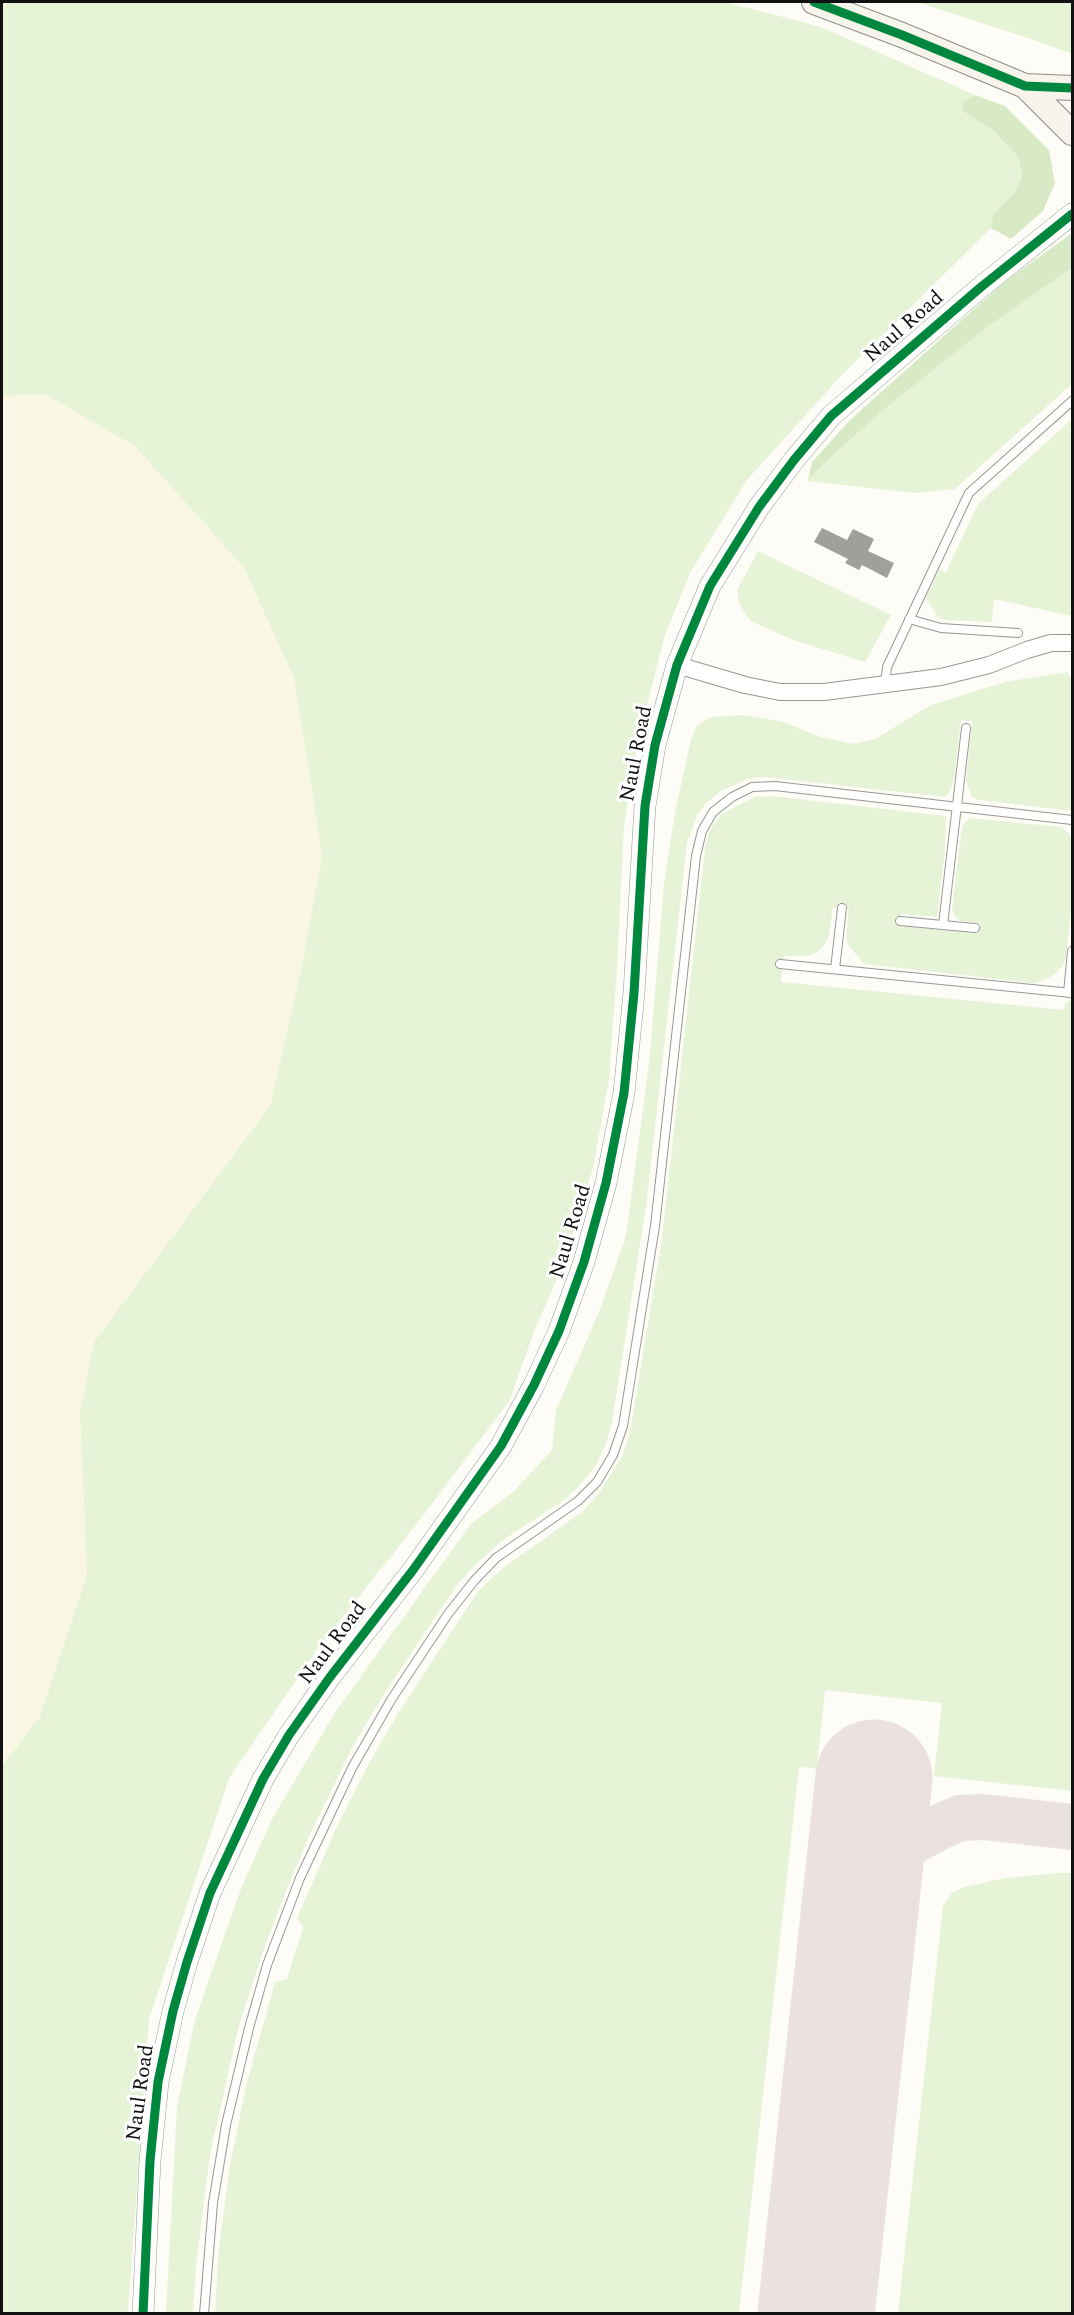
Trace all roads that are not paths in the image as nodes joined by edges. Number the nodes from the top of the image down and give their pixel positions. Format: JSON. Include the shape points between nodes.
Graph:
{"nodes":[{"id":1,"x":814,"y":2,"type":"edge"},
{"id":2,"x":1025,"y":86,"type":"junction"},
{"id":3,"x":1072,"y":88,"type":"edge"},
{"id":4,"x":1072,"y":133,"type":"edge"},
{"id":5,"x":1072,"y":214,"type":"edge"},
{"id":6,"x":1072,"y":401,"type":"edge"},
{"id":7,"x":909,"y":619,"type":"junction"},
{"id":8,"x":1018,"y":633,"type":"dead end"},
{"id":9,"x":1072,"y":643,"type":"edge"},
{"id":10,"x":677,"y":665,"type":"junction"},
{"id":11,"x":885,"y":684,"type":"junction"},
{"id":12,"x":966,"y":728,"type":"dead end"},
{"id":13,"x":957,"y":807,"type":"junction"},
{"id":14,"x":1072,"y":820,"type":"edge"},
{"id":15,"x":842,"y":909,"type":"dead end"},
{"id":16,"x":900,"y":921,"type":"dead end"},
{"id":17,"x":944,"y":925,"type":"junction"},
{"id":18,"x":975,"y":928,"type":"dead end"},
{"id":19,"x":1072,"y":951,"type":"edge"},
{"id":20,"x":780,"y":964,"type":"dead end"},
{"id":21,"x":835,"y":969,"type":"junction"},
{"id":22,"x":1070,"y":993,"type":"edge"},
{"id":23,"x":143,"y":2313,"type":"edge"},
{"id":24,"x":204,"y":2313,"type":"edge"}],
"edges":[{"from":1,"to":2,"type":"main road"},
{"from":2,"to":3,"type":"main road"},
{"from":2,"to":4,"type":"main road"},
{"from":5,"to":10,"type":"street","name":"Naul Road","via":[[831,416],[787,469],[730,551],[710,586]]},
{"from":6,"to":7,"type":"lane","via":[[969,493]]},
{"from":7,"to":8,"type":"lane","via":[[941,628]]},
{"from":7,"to":11,"type":"lane","via":[[887,667]]},
{"from":9,"to":11,"type":"street","via":[[1043,645],[989,665],[940,677]]},
{"from":10,"to":11,"type":"street","via":[[780,692],[824,692]]},
{"from":10,"to":23,"type":"street","name":"Naul Road","via":[[655,745],[645,806],[624,1093],[584,1262],[559,1331],[501,1446],[289,1734],[263,1779],[210,1893],[173,2011],[158,2082]]},
{"from":12,"to":13,"type":"lane"},
{"from":13,"to":14,"type":"lane"},
{"from":13,"to":17,"type":"lane"},
{"from":13,"to":24,"type":"lane","via":[[775,786],[752,788],[713,812],[702,831],[696,856],[655,1227],[623,1426],[613,1455],[597,1482],[496,1558],[448,1614],[352,1768],[300,1878],[267,1965],[226,2125],[208,2244]]},
{"from":15,"to":21,"type":"lane"},
{"from":16,"to":17,"type":"lane"},
{"from":17,"to":18,"type":"lane"},
{"from":19,"to":22,"type":"lane"},
{"from":20,"to":21,"type":"lane"},
{"from":21,"to":22,"type":"lane"}]}
